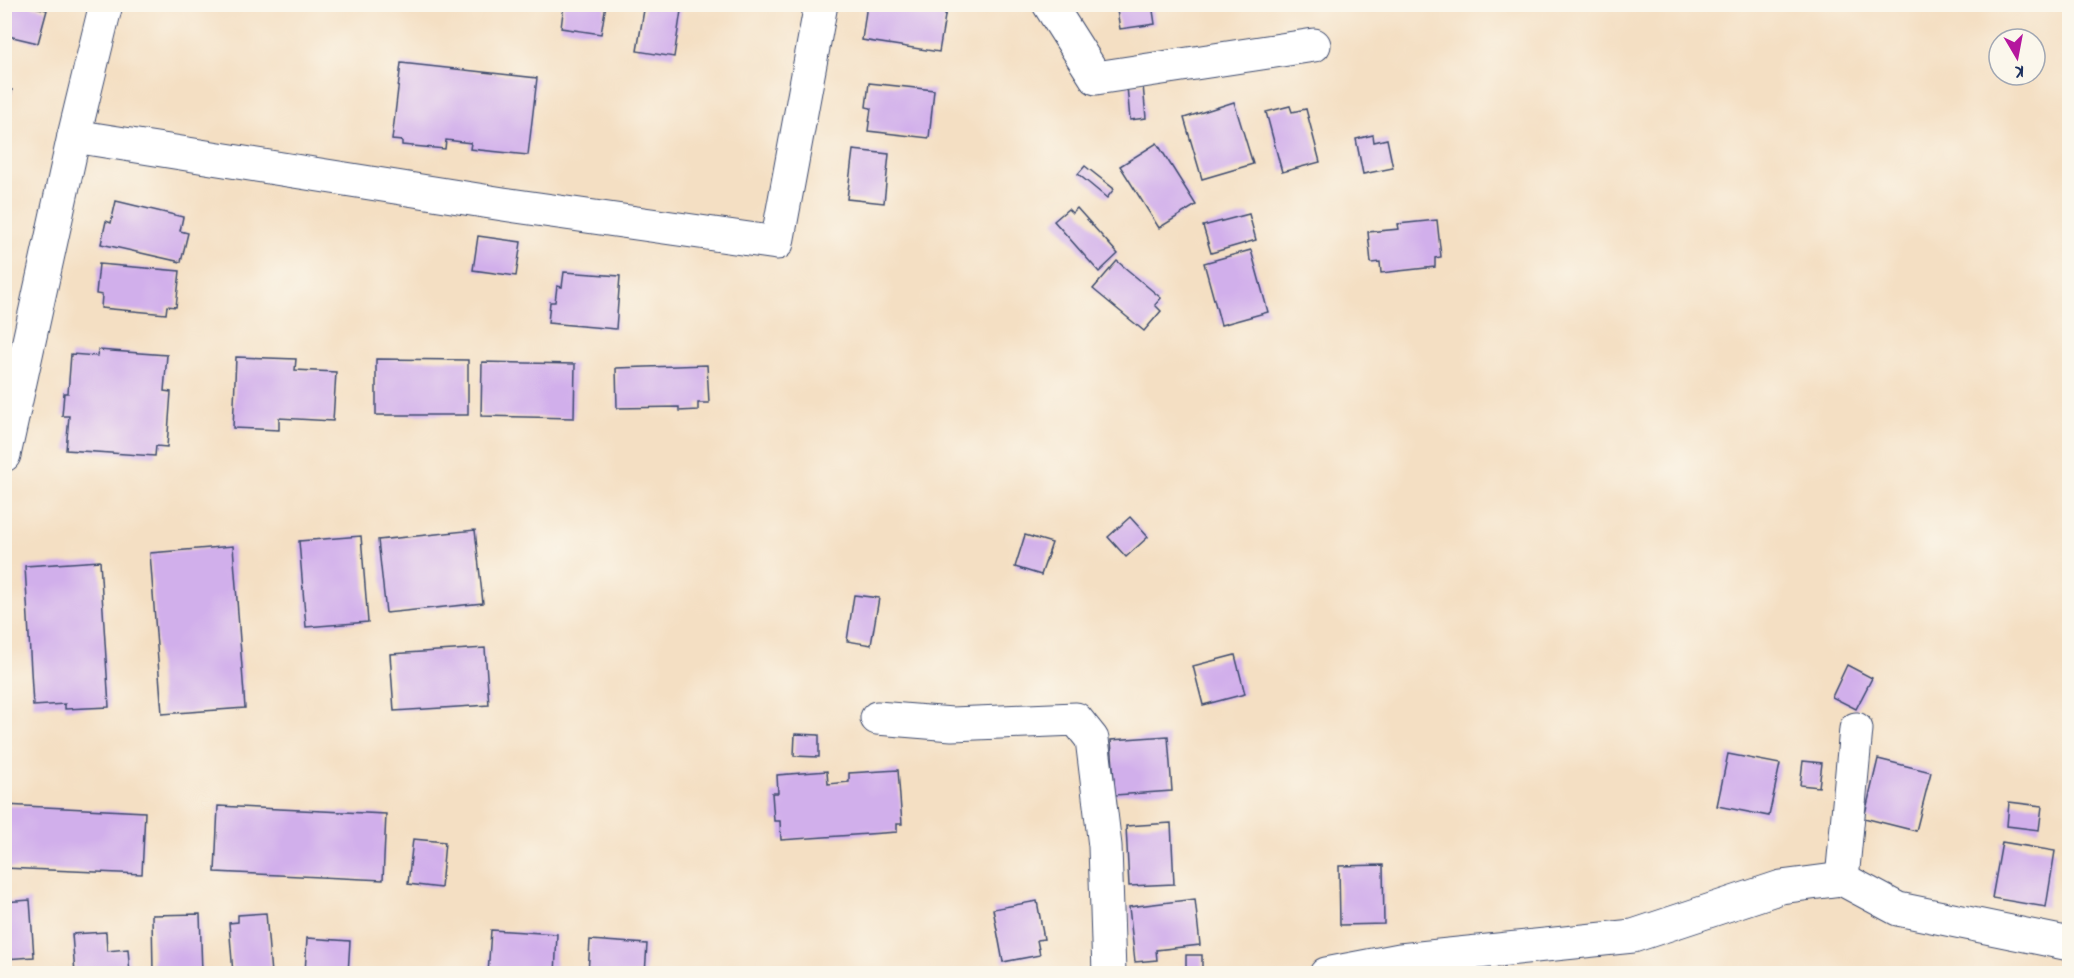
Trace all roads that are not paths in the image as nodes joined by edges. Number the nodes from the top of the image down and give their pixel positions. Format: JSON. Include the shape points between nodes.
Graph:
{"nodes":[{"id":1,"x":106,"y":4,"type":"edge"},
{"id":2,"x":821,"y":4,"type":"edge"},
{"id":3,"x":1049,"y":4,"type":"edge"},
{"id":4,"x":1314,"y":45,"type":"dead end"},
{"id":5,"x":74,"y":136,"type":"junction"},
{"id":6,"x":4,"y":455,"type":"edge"},
{"id":7,"x":877,"y":718,"type":"dead end"},
{"id":8,"x":1856,"y":729,"type":"dead end"},
{"id":9,"x":1842,"y":879,"type":"junction"},
{"id":10,"x":2070,"y":944,"type":"edge"},
{"id":11,"x":1109,"y":974,"type":"edge"},
{"id":12,"x":1326,"y":974,"type":"edge"}],
"edges":[{"from":1,"to":5,"type":"street"},
{"from":2,"to":5,"type":"street","via":[[777,243]]},
{"from":3,"to":4,"type":"street","via":[[1096,78]]},
{"from":5,"to":6,"type":"street"},
{"from":7,"to":11,"type":"street","via":[[952,724],[1076,719],[1092,739],[1105,846]]},
{"from":8,"to":9,"type":"street"},
{"from":9,"to":10,"type":"street","via":[[1898,909]]},
{"from":9,"to":12,"type":"street","via":[[1781,887],[1633,936],[1400,960]]}]}
